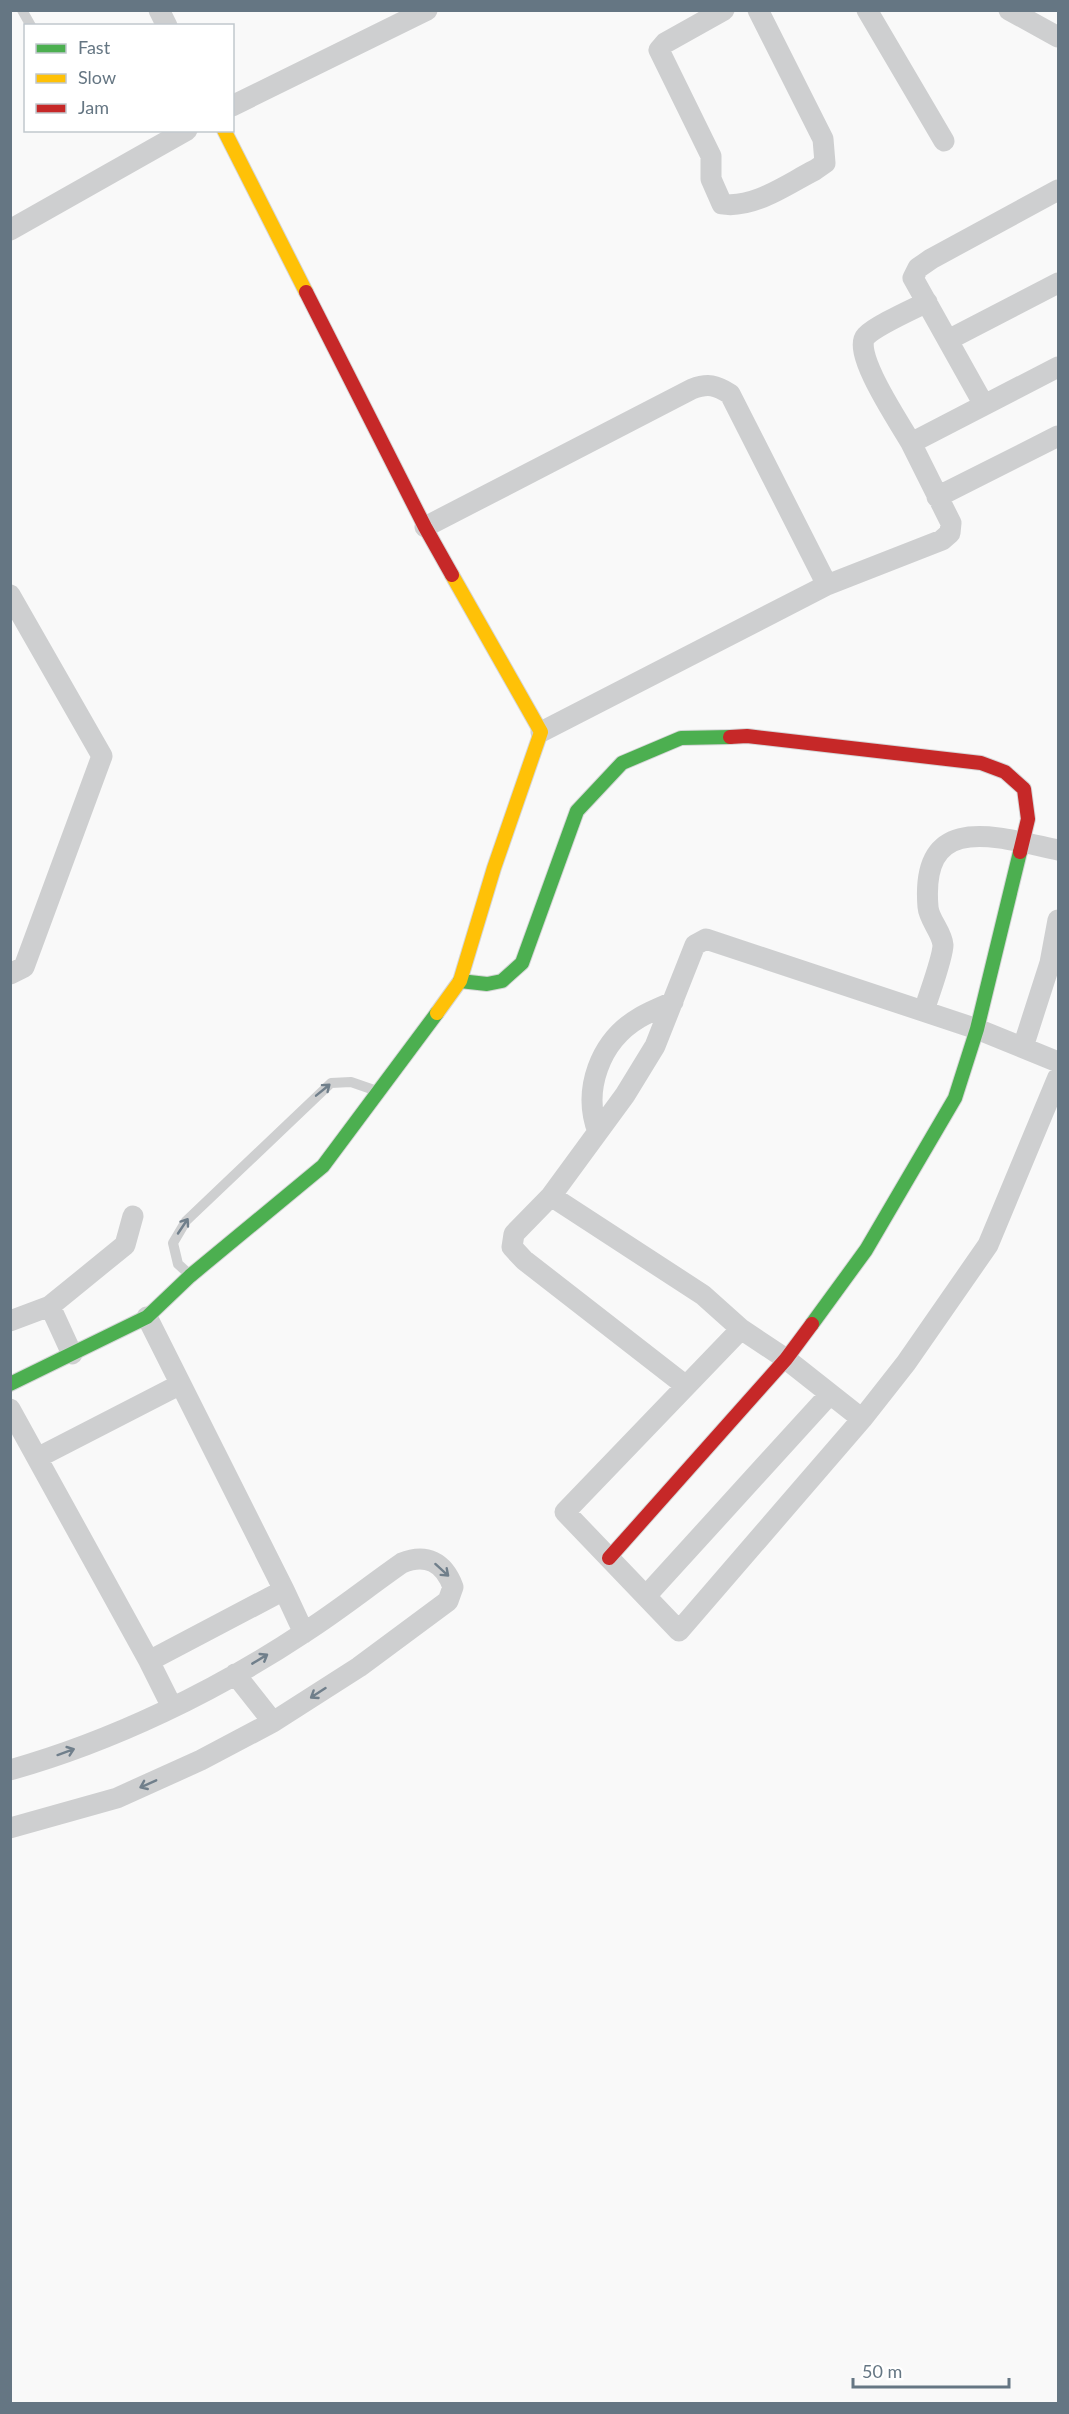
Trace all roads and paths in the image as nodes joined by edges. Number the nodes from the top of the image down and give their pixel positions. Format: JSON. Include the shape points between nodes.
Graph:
{"nodes":[{"id":1,"x":159,"y":10,"type":"edge"},
{"id":2,"x":724,"y":10,"type":"edge"},
{"id":3,"x":758,"y":10,"type":"edge"},
{"id":4,"x":867,"y":10,"type":"edge"},
{"id":5,"x":1009,"y":10,"type":"edge"},
{"id":6,"x":417,"y":13,"type":"edge"},
{"id":7,"x":166,"y":24,"type":"edge"},
{"id":8,"x":1059,"y":37,"type":"edge"},
{"id":9,"x":234,"y":105,"type":"edge"},
{"id":10,"x":183,"y":132,"type":"edge"},
{"id":11,"x":225,"y":132,"type":"edge"},
{"id":12,"x":944,"y":141,"type":"dead end"},
{"id":13,"x":1059,"y":190,"type":"edge"},
{"id":14,"x":10,"y":230,"type":"edge"},
{"id":15,"x":1059,"y":283,"type":"edge"},
{"id":16,"x":927,"y":302,"type":"junction"},
{"id":17,"x":948,"y":340,"type":"junction"},
{"id":18,"x":1059,"y":367,"type":"edge"},
{"id":19,"x":984,"y":405,"type":"junction"},
{"id":20,"x":1059,"y":436,"type":"edge"},
{"id":21,"x":911,"y":444,"type":"junction"},
{"id":22,"x":937,"y":497,"type":"junction"},
{"id":23,"x":425,"y":527,"type":"junction"},
{"id":24,"x":827,"y":585,"type":"junction"},
{"id":25,"x":10,"y":595,"type":"edge"},
{"id":26,"x":541,"y":732,"type":"junction"},
{"id":27,"x":1022,"y":842,"type":"junction"},
{"id":28,"x":1059,"y":850,"type":"edge"},
{"id":29,"x":1059,"y":920,"type":"edge"},
{"id":30,"x":10,"y":974,"type":"edge"},
{"id":31,"x":460,"y":981,"type":"junction"},
{"id":32,"x":673,"y":1002,"type":"junction"},
{"id":33,"x":924,"y":1011,"type":"junction"},
{"id":34,"x":977,"y":1029,"type":"junction"},
{"id":35,"x":1023,"y":1047,"type":"junction"},
{"id":36,"x":1059,"y":1062,"type":"edge"},
{"id":37,"x":1059,"y":1077,"type":"edge"},
{"id":38,"x":378,"y":1092,"type":"junction"},
{"id":39,"x":598,"y":1132,"type":"junction"},
{"id":40,"x":551,"y":1196,"type":"junction"},
{"id":41,"x":132,"y":1216,"type":"dead end"},
{"id":42,"x":190,"y":1275,"type":"junction"},
{"id":43,"x":50,"y":1306,"type":"junction"},
{"id":44,"x":147,"y":1317,"type":"junction"},
{"id":45,"x":10,"y":1321,"type":"edge"},
{"id":46,"x":741,"y":1329,"type":"junction"},
{"id":47,"x":72,"y":1354,"type":"junction"},
{"id":48,"x":786,"y":1359,"type":"junction"},
{"id":49,"x":10,"y":1384,"type":"edge"},
{"id":50,"x":179,"y":1385,"type":"junction"},
{"id":51,"x":686,"y":1386,"type":"junction"},
{"id":52,"x":830,"y":1394,"type":"junction"},
{"id":53,"x":10,"y":1409,"type":"edge"},
{"id":54,"x":862,"y":1419,"type":"junction"},
{"id":55,"x":39,"y":1457,"type":"junction"},
{"id":56,"x":609,"y":1558,"type":"junction"},
{"id":57,"x":284,"y":1590,"type":"junction"},
{"id":58,"x":646,"y":1596,"type":"junction"},
{"id":59,"x":304,"y":1633,"type":"junction"},
{"id":60,"x":149,"y":1661,"type":"junction"},
{"id":61,"x":236,"y":1674,"type":"junction"},
{"id":62,"x":172,"y":1707,"type":"junction"},
{"id":63,"x":273,"y":1722,"type":"junction"},
{"id":64,"x":10,"y":1770,"type":"edge"},
{"id":65,"x":10,"y":1828,"type":"edge"}],
"edges":[{"from":1,"to":7,"type":"street"},
{"from":2,"to":3,"type":"street","via":[[659,50],[711,156],[714,191],[722,204],[735,206],[751,202],[825,163],[823,139]]},
{"from":4,"to":12,"type":"street"},
{"from":5,"to":8,"type":"street"},
{"from":6,"to":9,"type":"street"},
{"from":10,"to":14,"type":"street"},
{"from":11,"to":23,"type":"street"},
{"from":13,"to":16,"type":"street","via":[[918,268],[914,279]]},
{"from":15,"to":17,"type":"street"},
{"from":16,"to":17,"type":"street"},
{"from":16,"to":21,"type":"street","via":[[866,336],[861,348]]},
{"from":17,"to":19,"type":"street"},
{"from":18,"to":19,"type":"street"},
{"from":19,"to":21,"type":"street"},
{"from":20,"to":22,"type":"street"},
{"from":21,"to":22,"type":"street"},
{"from":22,"to":24,"type":"street","via":[[951,523],[950,533],[942,540]]},
{"from":23,"to":24,"type":"street","via":[[692,389],[718,386],[730,394]]},
{"from":23,"to":26,"type":"street"},
{"from":24,"to":26,"type":"street"},
{"from":25,"to":30,"type":"street","via":[[102,756],[24,967]]},
{"from":26,"to":31,"type":"street"},
{"from":27,"to":28,"type":"street"},
{"from":27,"to":31,"type":"street","via":[[1028,819],[1024,789],[1005,772],[981,763],[747,736],[681,738],[622,763],[577,811],[522,963],[512,977],[496,984]]},
{"from":27,"to":33,"type":"street","via":[[975,835],[959,837],[940,849],[929,879],[928,909],[943,946]]},
{"from":27,"to":34,"type":"street"},
{"from":29,"to":35,"type":"street","via":[[1050,963]]},
{"from":31,"to":38,"type":"street"},
{"from":32,"to":33,"type":"street","via":[[694,945],[706,939]]},
{"from":32,"to":39,"type":"street","via":[[655,1046]]},
{"from":32,"to":39,"type":"street","via":[[638,1018],[615,1037],[595,1072],[591,1103]]},
{"from":33,"to":34,"type":"street"},
{"from":34,"to":35,"type":"street"},
{"from":34,"to":48,"type":"street","via":[[955,1098],[866,1250]]},
{"from":35,"to":36,"type":"street"},
{"from":37,"to":54,"type":"street","via":[[988,1245],[913,1355]]},
{"from":38,"to":42,"type":"street","via":[[323,1166]]},
{"from":42,"to":38,"type":"lane","one_way":true,"via":[[178,1264],[173,1243],[186,1221],[331,1083],[351,1082]]},
{"from":39,"to":40,"type":"street"},
{"from":40,"to":46,"type":"street","via":[[702,1295]]},
{"from":40,"to":51,"type":"street","via":[[514,1234],[512,1247]]},
{"from":41,"to":43,"type":"street","via":[[125,1245]]},
{"from":42,"to":44,"type":"street"},
{"from":43,"to":45,"type":"street"},
{"from":43,"to":47,"type":"street"},
{"from":44,"to":47,"type":"street"},
{"from":44,"to":50,"type":"street"},
{"from":46,"to":48,"type":"street"},
{"from":46,"to":51,"type":"street"},
{"from":47,"to":49,"type":"street"},
{"from":48,"to":52,"type":"street"},
{"from":48,"to":56,"type":"street"},
{"from":50,"to":55,"type":"street"},
{"from":50,"to":57,"type":"street"},
{"from":51,"to":56,"type":"street","via":[[565,1512]]},
{"from":52,"to":54,"type":"street"},
{"from":52,"to":58,"type":"street"},
{"from":53,"to":55,"type":"street"},
{"from":54,"to":58,"type":"street","via":[[679,1631]]},
{"from":55,"to":60,"type":"street"},
{"from":56,"to":58,"type":"street"},
{"from":57,"to":59,"type":"street"},
{"from":57,"to":60,"type":"street"},
{"from":61,"to":59,"type":"street","one_way":true},
{"from":59,"to":63,"type":"street","one_way":true,"via":[[402,1563],[417,1557],[431,1560],[449,1577],[453,1587],[448,1601],[359,1667]]},
{"from":60,"to":62,"type":"street"},
{"from":61,"to":62,"type":"street"},
{"from":61,"to":63,"type":"street"},
{"from":64,"to":62,"type":"street","one_way":true,"via":[[90,1743]]},
{"from":63,"to":65,"type":"street","one_way":true,"via":[[117,1798]]}]}
